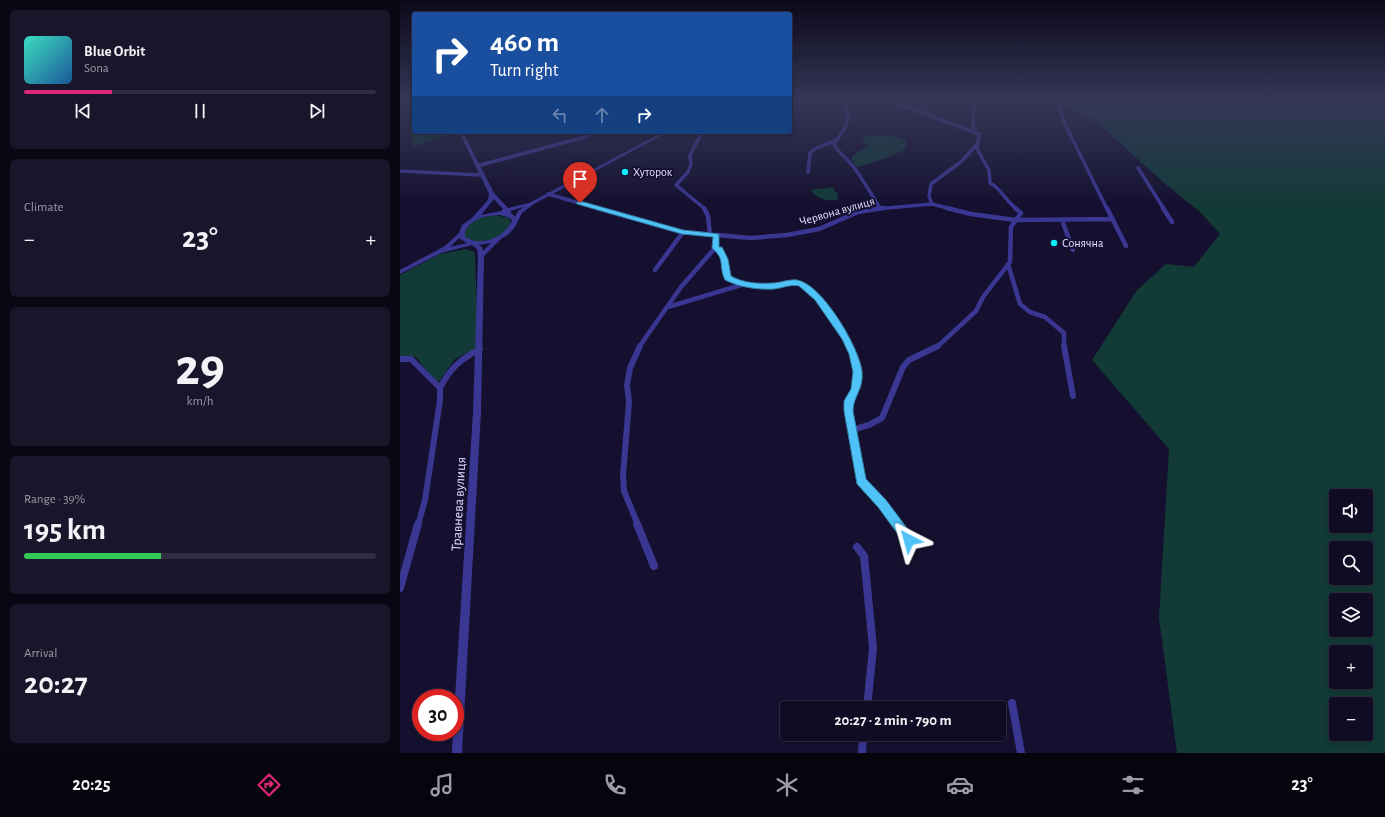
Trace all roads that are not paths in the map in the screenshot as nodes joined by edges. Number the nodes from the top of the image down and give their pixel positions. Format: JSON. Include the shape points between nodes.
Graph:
{"nodes":[{"id":1,"x":462,"y":135,"type":"edge"},
{"id":2,"x":587,"y":135,"type":"edge"},
{"id":3,"x":660,"y":135,"type":"edge"},
{"id":4,"x":700,"y":135,"type":"edge"},
{"id":5,"x":841,"y":135,"type":"edge"},
{"id":6,"x":979,"y":135,"type":"edge"},
{"id":7,"x":1071,"y":135,"type":"edge"},
{"id":8,"x":837,"y":140,"type":"junction"},
{"id":9,"x":977,"y":144,"type":"junction"},
{"id":10,"x":477,"y":166,"type":"junction"},
{"id":11,"x":1138,"y":168,"type":"dead end"},
{"id":12,"x":400,"y":171,"type":"edge"},
{"id":13,"x":808,"y":172,"type":"dead end"},
{"id":14,"x":481,"y":174,"type":"junction"},
{"id":15,"x":492,"y":194,"type":"junction"},
{"id":16,"x":548,"y":194,"type":"junction"},
{"id":17,"x":532,"y":203,"type":"junction"},
{"id":18,"x":932,"y":204,"type":"junction"},
{"id":19,"x":880,"y":208,"type":"junction"},
{"id":20,"x":507,"y":210,"type":"junction"},
{"id":21,"x":496,"y":213,"type":"junction"},
{"id":22,"x":513,"y":219,"type":"junction"},
{"id":23,"x":1113,"y":219,"type":"junction"},
{"id":24,"x":474,"y":220,"type":"junction"},
{"id":25,"x":1015,"y":220,"type":"junction"},
{"id":26,"x":1062,"y":220,"type":"junction"},
{"id":27,"x":1172,"y":222,"type":"dead end"},
{"id":28,"x":682,"y":232,"type":"junction"},
{"id":29,"x":460,"y":234,"type":"junction"},
{"id":30,"x":710,"y":235,"type":"junction"},
{"id":31,"x":716,"y":235,"type":"junction"},
{"id":32,"x":501,"y":236,"type":"junction"},
{"id":33,"x":473,"y":243,"type":"junction"},
{"id":34,"x":1126,"y":246,"type":"dead end"},
{"id":35,"x":715,"y":248,"type":"junction"},
{"id":36,"x":1072,"y":250,"type":"dead end"},
{"id":37,"x":441,"y":251,"type":"junction"},
{"id":38,"x":481,"y":256,"type":"junction"},
{"id":39,"x":1008,"y":264,"type":"junction"},
{"id":40,"x":655,"y":270,"type":"dead end"},
{"id":41,"x":400,"y":272,"type":"edge"},
{"id":42,"x":743,"y":284,"type":"junction"},
{"id":43,"x":668,"y":307,"type":"junction"},
{"id":44,"x":480,"y":349,"type":"junction"},
{"id":45,"x":400,"y":359,"type":"edge"},
{"id":46,"x":440,"y":388,"type":"junction"},
{"id":47,"x":1073,"y":396,"type":"dead end"},
{"id":48,"x":852,"y":430,"type":"junction"},
{"id":49,"x":909,"y":540,"type":"dead end"},
{"id":50,"x":857,"y":547,"type":"dead end"},
{"id":51,"x":654,"y":566,"type":"dead end"},
{"id":52,"x":400,"y":588,"type":"edge"},
{"id":53,"x":868,"y":701,"type":"edge"},
{"id":54,"x":1012,"y":703,"type":"dead end"},
{"id":55,"x":863,"y":741,"type":"edge"},
{"id":56,"x":457,"y":753,"type":"edge"},
{"id":57,"x":862,"y":753,"type":"edge"},
{"id":58,"x":1021,"y":753,"type":"edge"}],
"edges":[{"from":1,"to":10,"type":"street"},
{"from":2,"to":10,"type":"street"},
{"from":3,"to":16,"type":"street"},
{"from":4,"to":30,"type":"street","via":[[690,155],[689,171],[676,185],[706,209],[709,215]]},
{"from":5,"to":8,"type":"street"},
{"from":6,"to":9,"type":"street"},
{"from":7,"to":23,"type":"street"},
{"from":8,"to":13,"type":"street","via":[[816,148],[810,154]]},
{"from":8,"to":19,"type":"street","via":[[834,144],[836,149],[849,160]]},
{"from":9,"to":18,"type":"street","via":[[964,160],[942,173],[933,182],[928,197]]},
{"from":9,"to":25,"type":"street","via":[[989,170],[990,183],[1021,213]]},
{"from":10,"to":14,"type":"street"},
{"from":11,"to":27,"type":"street"},
{"from":12,"to":14,"type":"street"},
{"from":14,"to":15,"type":"street"},
{"from":15,"to":20,"type":"street"},
{"from":15,"to":24,"type":"street","via":[[491,200]]},
{"from":16,"to":17,"type":"street"},
{"from":16,"to":28,"type":"street","name":"Червона вулиця"},
{"from":17,"to":20,"type":"street"},
{"from":17,"to":22,"type":"street"},
{"from":18,"to":19,"type":"street","name":"Червона вулиця"},
{"from":18,"to":25,"type":"street","name":"Червона вулиця","via":[[971,214]]},
{"from":19,"to":31,"type":"street","name":"Червона вулиця","via":[[858,212],[819,229],[787,235],[751,238]]},
{"from":20,"to":21,"type":"street"},
{"from":20,"to":22,"type":"street"},
{"from":21,"to":22,"type":"street","via":[[505,214]]},
{"from":21,"to":24,"type":"street"},
{"from":22,"to":32,"type":"street","via":[[510,230]]},
{"from":23,"to":26,"type":"street","name":"Червона вулиця"},
{"from":23,"to":34,"type":"street"},
{"from":24,"to":29,"type":"street","via":[[467,224]]},
{"from":25,"to":26,"type":"street","name":"Червона вулиця"},
{"from":25,"to":39,"type":"street","via":[[1011,227]]},
{"from":26,"to":36,"type":"street"},
{"from":28,"to":30,"type":"street","name":"Червона вулиця"},
{"from":28,"to":40,"type":"street"},
{"from":29,"to":33,"type":"street","via":[[464,240]]},
{"from":29,"to":37,"type":"street"},
{"from":30,"to":31,"type":"street","name":"Червона вулиця"},
{"from":31,"to":35,"type":"street"},
{"from":32,"to":33,"type":"street"},
{"from":32,"to":38,"type":"street"},
{"from":33,"to":37,"type":"street"},
{"from":33,"to":38,"type":"street","via":[[480,248]]},
{"from":35,"to":42,"type":"street","via":[[720,249],[725,259],[727,278]]},
{"from":35,"to":43,"type":"street","via":[[681,287]]},
{"from":37,"to":41,"type":"street"},
{"from":38,"to":44,"type":"street","name":"Травнева вулиця"},
{"from":39,"to":47,"type":"street","via":[[1020,304],[1030,312],[1045,317],[1059,328],[1065,337],[1064,349]]},
{"from":39,"to":48,"type":"street","via":[[966,322],[936,348],[909,360],[903,367],[882,418]]},
{"from":42,"to":43,"type":"street"},
{"from":42,"to":48,"type":"street","via":[[801,284],[818,298],[838,323],[853,354],[857,372],[856,390],[848,401]]},
{"from":43,"to":51,"type":"street","via":[[637,352],[630,368],[622,475],[624,491]]},
{"from":44,"to":46,"type":"street","via":[[458,360],[447,373]]},
{"from":44,"to":56,"type":"street","name":"Травнева вулиця"},
{"from":45,"to":46,"type":"street","via":[[411,359]]},
{"from":46,"to":52,"type":"street","via":[[425,500]]},
{"from":48,"to":49,"type":"street","via":[[861,481]]},
{"from":50,"to":53,"type":"street","via":[[864,556],[873,648]]},
{"from":54,"to":58,"type":"street"},
{"from":55,"to":57,"type":"street"}]}
